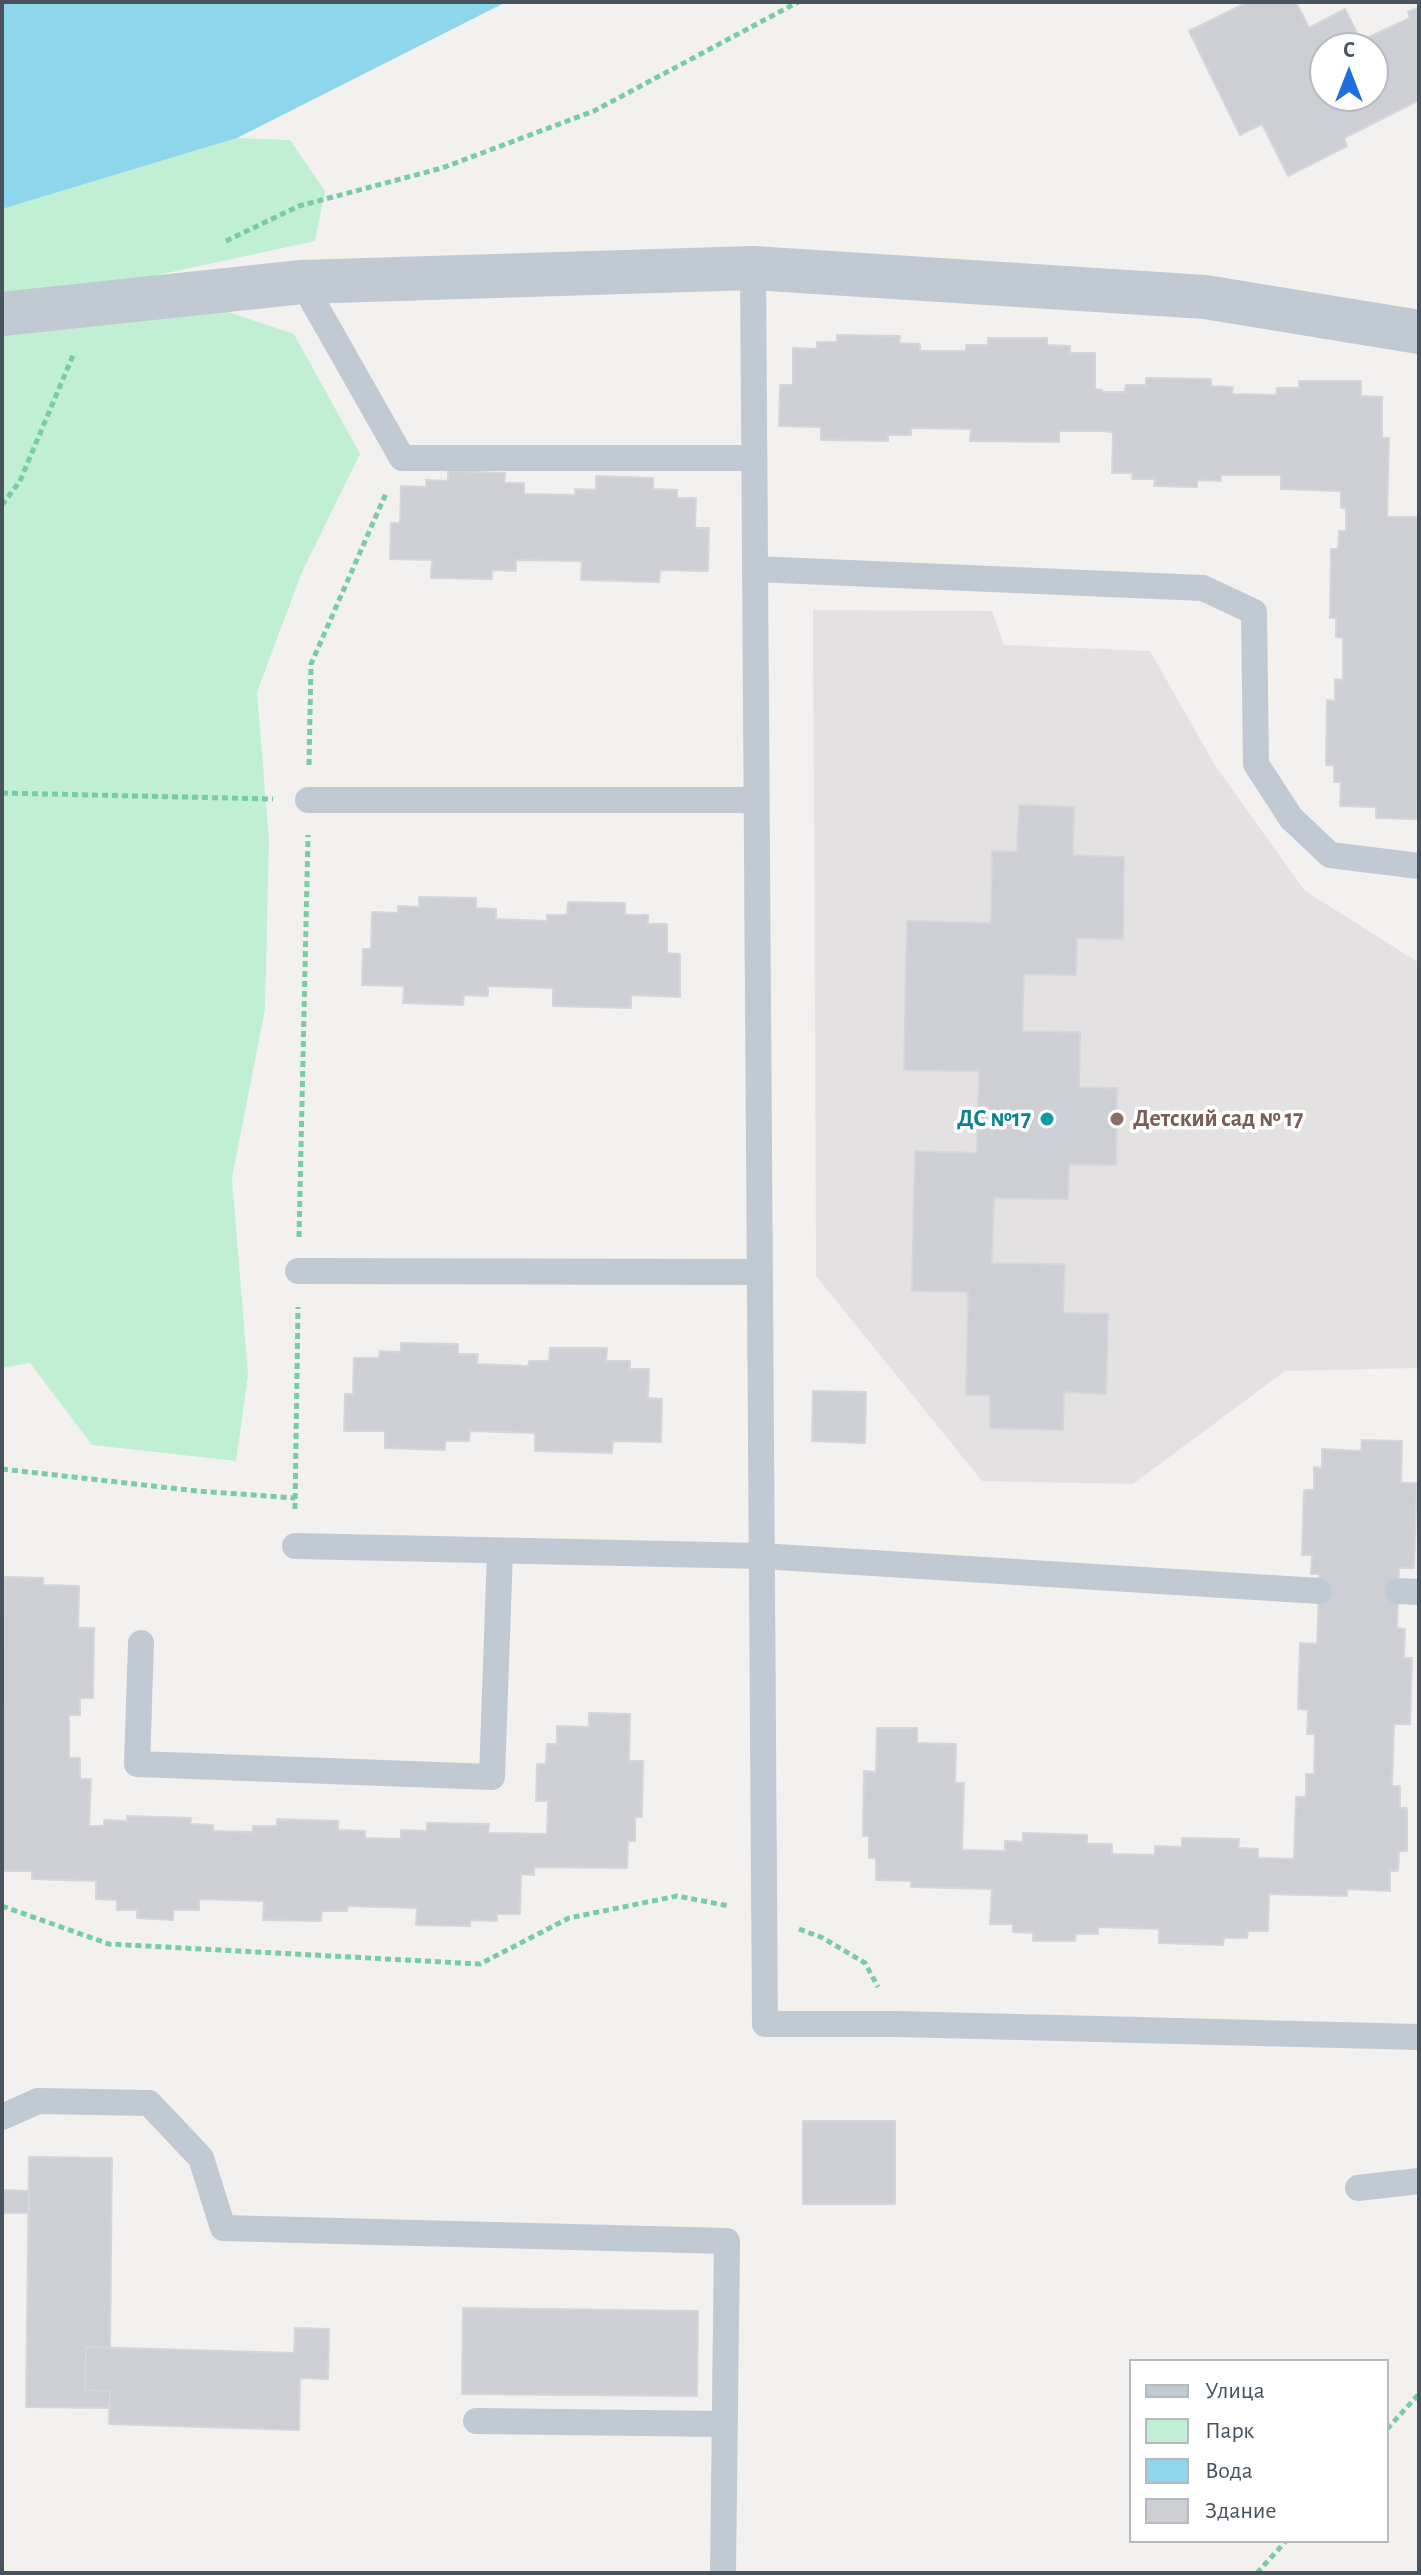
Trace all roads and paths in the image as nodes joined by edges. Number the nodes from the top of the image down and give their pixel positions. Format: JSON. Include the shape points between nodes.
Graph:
{"nodes":[{"id":1,"x":798,"y":2,"type":"edge"},
{"id":2,"x":217,"y":246,"type":"dead end"},
{"id":3,"x":753,"y":268,"type":"junction"},
{"id":4,"x":302,"y":282,"type":"junction"},
{"id":5,"x":94,"y":306,"type":"junction"},
{"id":6,"x":2,"y":314,"type":"edge"},
{"id":7,"x":1419,"y":332,"type":"edge"},
{"id":8,"x":402,"y":458,"type":"junction"},
{"id":9,"x":754,"y":458,"type":"junction"},
{"id":10,"x":2,"y":505,"type":"edge"},
{"id":11,"x":755,"y":569,"type":"junction"},
{"id":12,"x":2,"y":793,"type":"edge"},
{"id":13,"x":308,"y":800,"type":"junction"},
{"id":14,"x":756,"y":800,"type":"junction"},
{"id":15,"x":1419,"y":866,"type":"edge"},
{"id":16,"x":298,"y":1271,"type":"junction"},
{"id":17,"x":760,"y":1272,"type":"junction"},
{"id":18,"x":2,"y":1469,"type":"edge"},
{"id":19,"x":295,"y":1498,"type":"junction"},
{"id":20,"x":295,"y":1546,"type":"joint"},
{"id":21,"x":500,"y":1551,"type":"junction"},
{"id":22,"x":761,"y":1556,"type":"junction"},
{"id":23,"x":1319,"y":1591,"type":"dead end"},
{"id":24,"x":141,"y":1643,"type":"dead end"},
{"id":25,"x":2,"y":1906,"type":"edge"},
{"id":26,"x":764,"y":1914,"type":"junction"},
{"id":27,"x":897,"y":2024,"type":"junction"},
{"id":28,"x":1419,"y":2037,"type":"edge"},
{"id":29,"x":2,"y":2117,"type":"edge"},
{"id":30,"x":1419,"y":2181,"type":"edge"},
{"id":31,"x":1358,"y":2188,"type":"dead end"},
{"id":32,"x":1419,"y":2394,"type":"edge"},
{"id":33,"x":476,"y":2421,"type":"dead end"},
{"id":34,"x":725,"y":2424,"type":"junction"},
{"id":35,"x":1389,"y":2427,"type":"edge"},
{"id":36,"x":1284,"y":2543,"type":"edge"},
{"id":37,"x":723,"y":2573,"type":"edge"},
{"id":38,"x":1257,"y":2573,"type":"edge"}],
"edges":[{"from":1,"to":2,"type":"path","via":[[594,111],[442,168],[299,206]]},
{"from":3,"to":4,"type":"street"},
{"from":3,"to":7,"type":"street","via":[[1205,297]]},
{"from":3,"to":9,"type":"lane"},
{"from":4,"to":5,"type":"street"},
{"from":4,"to":8,"type":"lane"},
{"from":5,"to":6,"type":"street"},
{"from":5,"to":10,"type":"path","via":[[20,481]]},
{"from":8,"to":9,"type":"lane"},
{"from":8,"to":13,"type":"path","via":[[311,664]]},
{"from":9,"to":11,"type":"lane"},
{"from":11,"to":14,"type":"lane"},
{"from":11,"to":15,"type":"lane","via":[[1203,588],[1254,612],[1256,764],[1291,818],[1330,855]]},
{"from":12,"to":13,"type":"path"},
{"from":13,"to":14,"type":"lane"},
{"from":13,"to":16,"type":"path"},
{"from":14,"to":17,"type":"lane"},
{"from":16,"to":17,"type":"lane"},
{"from":16,"to":19,"type":"path"},
{"from":17,"to":22,"type":"lane"},
{"from":18,"to":19,"type":"path"},
{"from":19,"to":20,"type":"path"},
{"from":20,"to":21,"type":"lane"},
{"from":21,"to":22,"type":"lane"},
{"from":21,"to":24,"type":"lane","via":[[492,1777],[137,1764]]},
{"from":22,"to":23,"type":"lane"},
{"from":22,"to":26,"type":"lane"},
{"from":25,"to":26,"type":"path","via":[[109,1944],[480,1964],[569,1918],[677,1896]]},
{"from":26,"to":27,"type":"path","via":[[823,1938],[865,1963]]},
{"from":26,"to":27,"type":"lane","via":[[765,2024]]},
{"from":27,"to":28,"type":"lane"},
{"from":29,"to":34,"type":"lane","via":[[38,2101],[149,2103],[201,2158],[223,2228],[727,2241]]},
{"from":30,"to":31,"type":"lane"},
{"from":32,"to":35,"type":"path"},
{"from":33,"to":34,"type":"lane"},
{"from":34,"to":37,"type":"lane"},
{"from":36,"to":38,"type":"path"}]}
